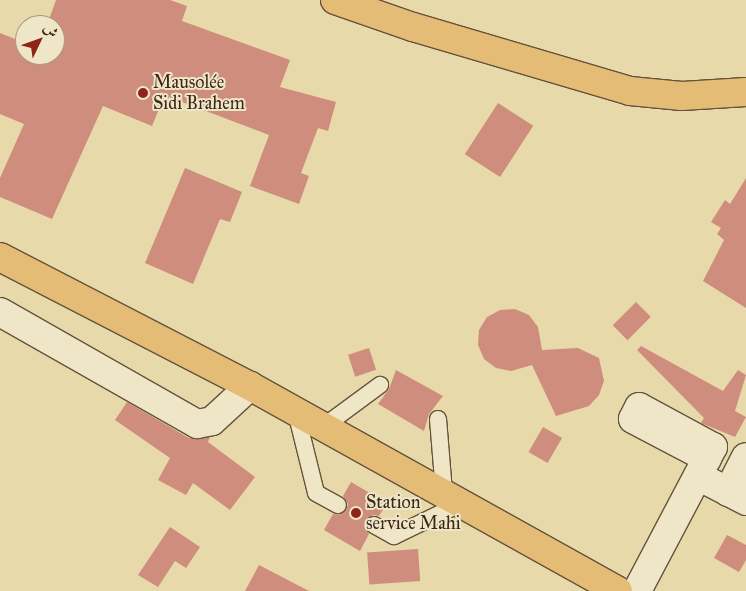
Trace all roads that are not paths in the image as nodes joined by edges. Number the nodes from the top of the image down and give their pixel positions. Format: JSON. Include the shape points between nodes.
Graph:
{"nodes":[{"id":1,"x":335,"y":0,"type":"edge"},
{"id":2,"x":746,"y":92,"type":"edge"},
{"id":3,"x":0,"y":257,"type":"edge"},
{"id":4,"x":0,"y":312,"type":"edge"},
{"id":5,"x":380,"y":385,"type":"dead end"},
{"id":6,"x":250,"y":386,"type":"junction"},
{"id":7,"x":296,"y":412,"type":"junction"},
{"id":8,"x":438,"y":419,"type":"dead end"},
{"id":9,"x":322,"y":427,"type":"junction"},
{"id":10,"x":746,"y":457,"type":"edge"},
{"id":11,"x":737,"y":496,"type":"edge"},
{"id":12,"x":453,"y":498,"type":"junction"},
{"id":13,"x":338,"y":505,"type":"dead end"},
{"id":14,"x":374,"y":525,"type":"dead end"},
{"id":15,"x":618,"y":591,"type":"edge"},
{"id":16,"x":637,"y":591,"type":"edge"}],
"edges":[{"from":1,"to":2,"type":"main road","via":[[413,27],[630,91],[682,96]]},
{"from":3,"to":6,"type":"main road"},
{"from":4,"to":6,"type":"street","via":[[197,424],[212,421]]},
{"from":5,"to":9,"type":"lane"},
{"from":6,"to":7,"type":"main road"},
{"from":7,"to":9,"type":"main road"},
{"from":7,"to":13,"type":"lane","via":[[316,493]]},
{"from":8,"to":12,"type":"lane"},
{"from":9,"to":12,"type":"main road"},
{"from":10,"to":11,"type":"street"},
{"from":11,"to":16,"type":"street","via":[[702,467]]},
{"from":12,"to":14,"type":"lane","via":[[394,536]]},
{"from":12,"to":15,"type":"main road"}]}
